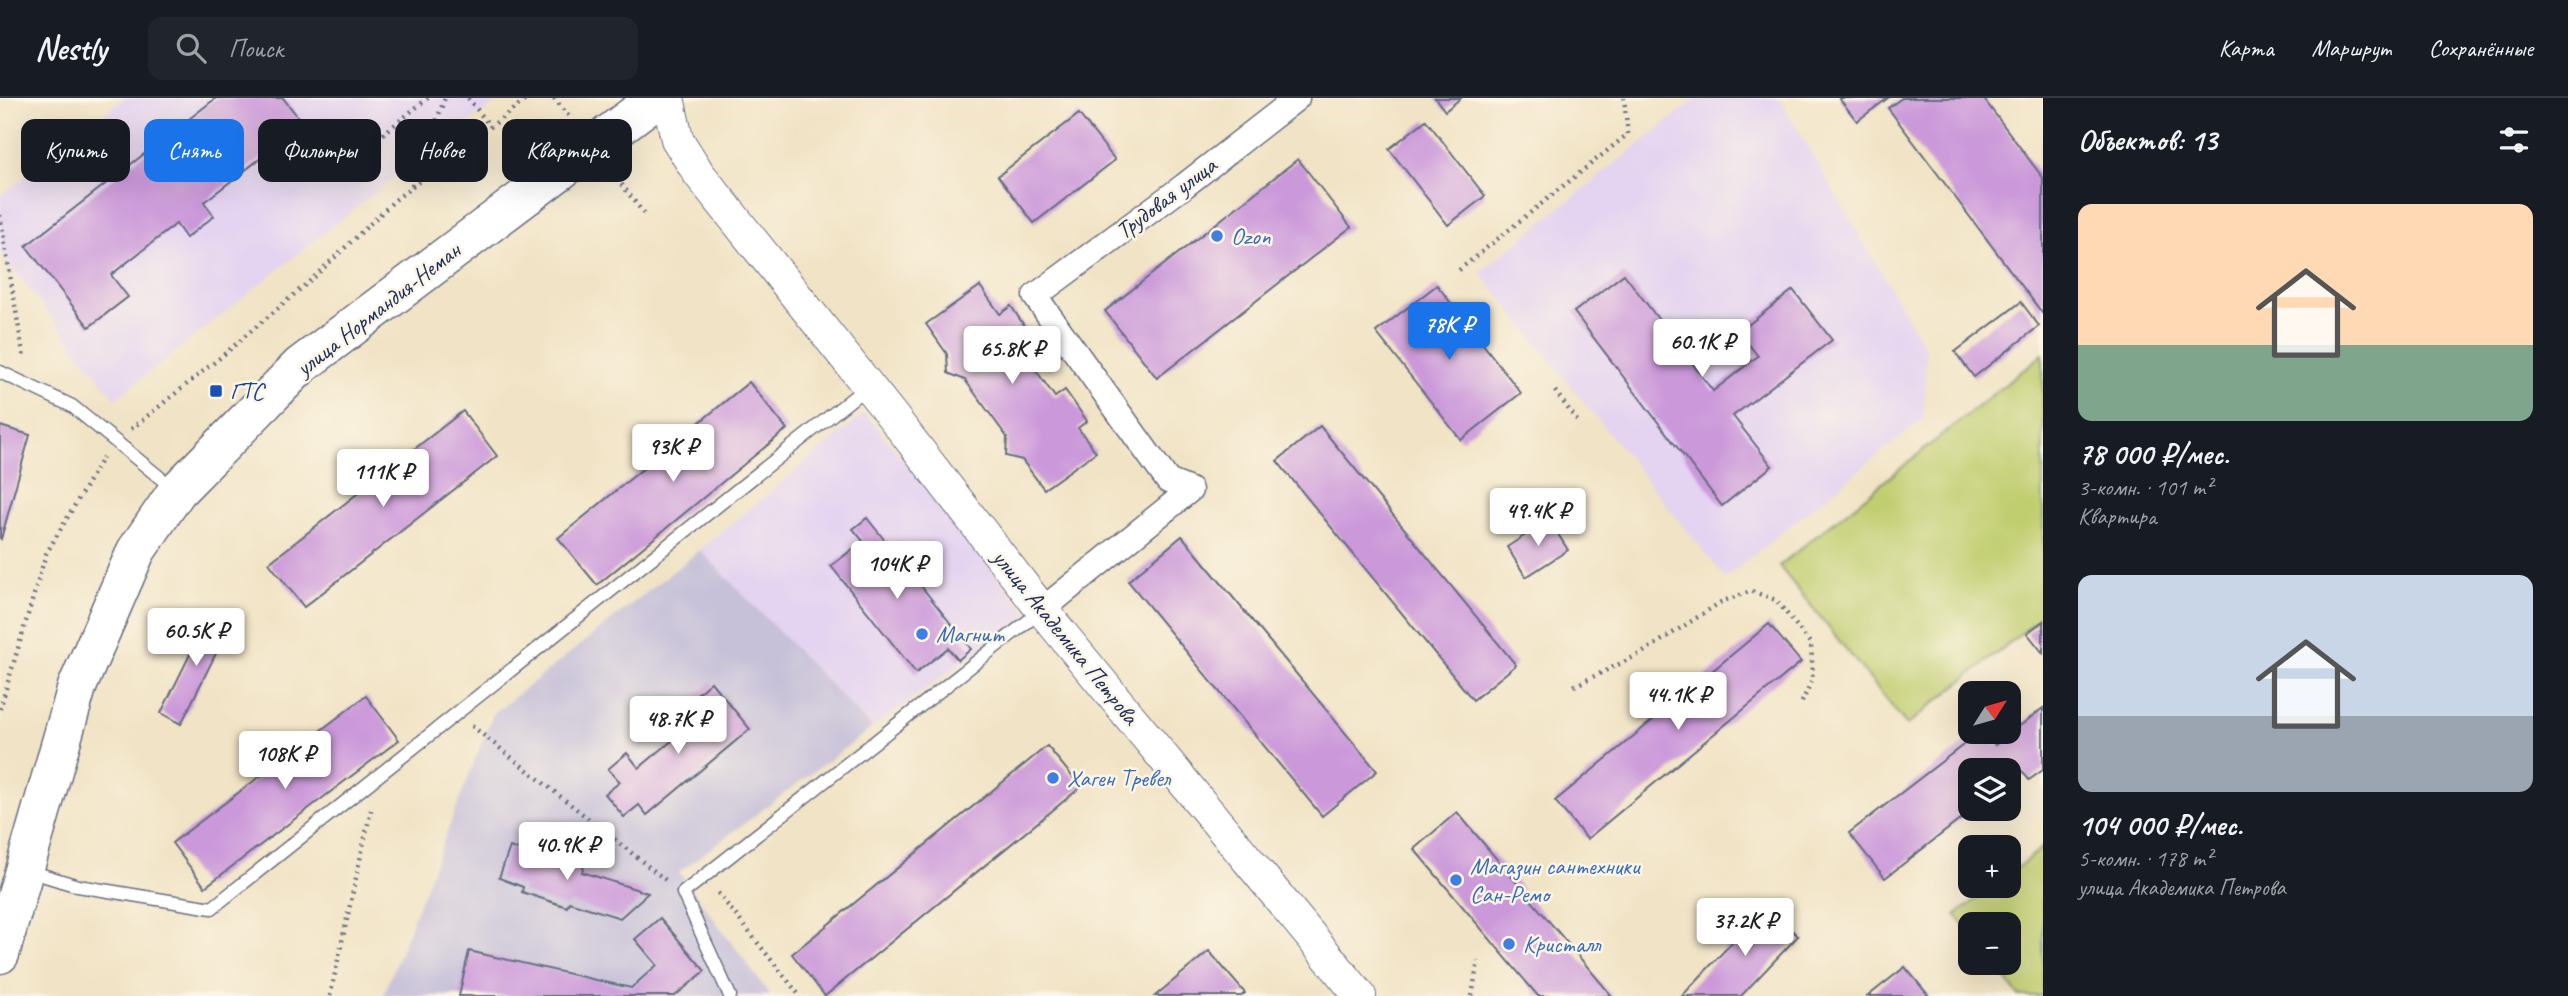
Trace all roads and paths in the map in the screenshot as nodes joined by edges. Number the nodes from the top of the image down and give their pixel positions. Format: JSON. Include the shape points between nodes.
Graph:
{"nodes":[{"id":1,"x":428,"y":98,"type":"edge"},
{"id":2,"x":445,"y":98,"type":"edge"},
{"id":3,"x":468,"y":98,"type":"edge"},
{"id":4,"x":528,"y":98,"type":"edge"},
{"id":5,"x":657,"y":98,"type":"edge"},
{"id":6,"x":668,"y":98,"type":"edge"},
{"id":7,"x":1297,"y":98,"type":"edge"},
{"id":8,"x":1624,"y":98,"type":"edge"},
{"id":9,"x":629,"y":119,"type":"edge"},
{"id":10,"x":490,"y":126,"type":"junction"},
{"id":11,"x":381,"y":136,"type":"edge"},
{"id":12,"x":544,"y":182,"type":"edge"},
{"id":13,"x":620,"y":182,"type":"edge"},
{"id":14,"x":412,"y":187,"type":"junction"},
{"id":15,"x":0,"y":215,"type":"edge"},
{"id":16,"x":645,"y":215,"type":"dead end"},
{"id":17,"x":1459,"y":270,"type":"dead end"},
{"id":18,"x":0,"y":372,"type":"edge"},
{"id":19,"x":28,"y":385,"type":"junction"},
{"id":20,"x":868,"y":386,"type":"junction"},
{"id":21,"x":1555,"y":391,"type":"dead end"},
{"id":22,"x":1579,"y":423,"type":"dead end"},
{"id":23,"x":116,"y":442,"type":"junction"},
{"id":24,"x":177,"y":491,"type":"junction"},
{"id":25,"x":1042,"y":610,"type":"junction"},
{"id":26,"x":1574,"y":686,"type":"dead end"},
{"id":27,"x":1801,"y":704,"type":"dead end"},
{"id":28,"x":0,"y":709,"type":"edge"},
{"id":29,"x":456,"y":714,"type":"junction"},
{"id":30,"x":379,"y":775,"type":"junction"},
{"id":31,"x":24,"y":870,"type":"junction"},
{"id":32,"x":705,"y":876,"type":"junction"},
{"id":33,"x":682,"y":893,"type":"junction"},
{"id":34,"x":0,"y":954,"type":"edge"},
{"id":35,"x":1478,"y":961,"type":"dead end"},
{"id":36,"x":330,"y":996,"type":"edge"},
{"id":37,"x":730,"y":996,"type":"edge"},
{"id":38,"x":800,"y":996,"type":"edge"},
{"id":39,"x":1360,"y":996,"type":"edge"},
{"id":40,"x":1472,"y":996,"type":"edge"}],
"edges":[{"from":1,"to":11,"type":"path"},
{"from":2,"to":14,"type":"path"},
{"from":3,"to":10,"type":"path"},
{"from":4,"to":10,"type":"path"},
{"from":5,"to":9,"type":"main road","name":"улица Нормандия-Неман"},
{"from":6,"to":20,"type":"street","name":"улица Академика Петрова","via":[[677,139],[699,174]]},
{"from":7,"to":25,"type":"street","name":"Трудовая улица","via":[[1035,296],[1168,481],[1190,490]]},
{"from":8,"to":17,"type":"path","via":[[1628,134]]},
{"from":10,"to":14,"type":"path"},
{"from":12,"to":24,"type":"main road","name":"улица Нормандия-Неман","via":[[300,366]]},
{"from":13,"to":16,"type":"path"},
{"from":14,"to":23,"type":"path","via":[[220,358]]},
{"from":15,"to":19,"type":"path"},
{"from":18,"to":19,"type":"lane"},
{"from":19,"to":23,"type":"lane","via":[[72,406]]},
{"from":20,"to":25,"type":"street","name":"улица Академика Петрова"},
{"from":20,"to":29,"type":"lane"},
{"from":21,"to":22,"type":"path"},
{"from":23,"to":24,"type":"lane"},
{"from":23,"to":28,"type":"path","via":[[107,449],[46,554]]},
{"from":24,"to":31,"type":"main road","name":"улица Нормандия-Неман","via":[[136,551],[77,687]]},
{"from":25,"to":32,"type":"lane"},
{"from":25,"to":39,"type":"street","name":"улица Академика Петрова"},
{"from":26,"to":27,"type":"path","via":[[1642,653],[1721,602],[1751,591],[1776,600],[1811,644],[1813,678]]},
{"from":29,"to":30,"type":"lane"},
{"from":29,"to":33,"type":"path"},
{"from":30,"to":31,"type":"lane","via":[[212,908],[78,886]]},
{"from":30,"to":36,"type":"path"},
{"from":31,"to":34,"type":"main road","name":"улица Нормандия-Неман"},
{"from":32,"to":33,"type":"lane"},
{"from":32,"to":38,"type":"path"},
{"from":33,"to":37,"type":"lane"},
{"from":35,"to":40,"type":"path"}]}
